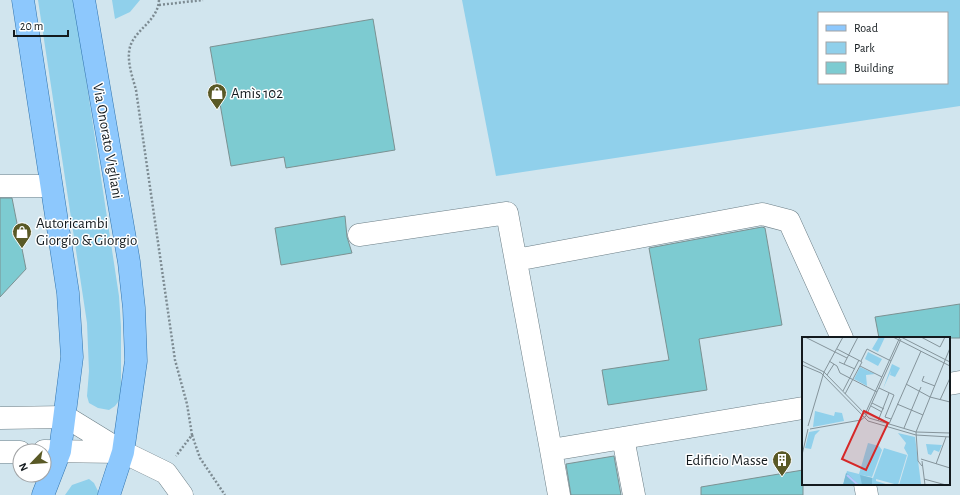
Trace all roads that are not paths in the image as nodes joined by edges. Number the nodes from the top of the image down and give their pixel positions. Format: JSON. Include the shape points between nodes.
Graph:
{"nodes":[{"id":1,"x":23,"y":0,"type":"edge"},
{"id":2,"x":84,"y":0,"type":"edge"},
{"id":3,"x":0,"y":186,"type":"edge"},
{"id":4,"x":51,"y":186,"type":"junction"},
{"id":5,"x":359,"y":235,"type":"dead end"},
{"id":6,"x":516,"y":260,"type":"junction"},
{"id":7,"x":842,"y":337,"type":"edge"},
{"id":8,"x":960,"y":382,"type":"edge"},
{"id":9,"x":950,"y":384,"type":"edge"},
{"id":10,"x":802,"y":408,"type":"edge"},
{"id":11,"x":66,"y":417,"type":"junction"},
{"id":12,"x":0,"y":418,"type":"edge"},
{"id":13,"x":623,"y":438,"type":"junction"},
{"id":14,"x":551,"y":450,"type":"junction"},
{"id":15,"x":52,"y":451,"type":"edge"},
{"id":16,"x":0,"y":452,"type":"edge"},
{"id":17,"x":12,"y":452,"type":"edge"},
{"id":18,"x":123,"y":452,"type":"junction"},
{"id":19,"x":45,"y":483,"type":"edge"},
{"id":20,"x":865,"y":485,"type":"edge"},
{"id":21,"x":43,"y":495,"type":"edge"},
{"id":22,"x":109,"y":495,"type":"edge"},
{"id":23,"x":182,"y":495,"type":"edge"},
{"id":24,"x":559,"y":495,"type":"edge"},
{"id":25,"x":634,"y":495,"type":"edge"},
{"id":26,"x":867,"y":495,"type":"edge"}],
"edges":[{"from":1,"to":4,"type":"main road"},
{"from":2,"to":18,"type":"main road","name":"Via Onorato Vigliani","via":[[129,262],[134,308],[136,361]]},
{"from":3,"to":4,"type":"street"},
{"from":4,"to":11,"type":"main road","via":[[68,293],[72,357]]},
{"from":5,"to":6,"type":"street","via":[[507,213]]},
{"from":6,"to":7,"type":"street","via":[[762,214],[789,220]]},
{"from":6,"to":14,"type":"street"},
{"from":8,"to":9,"type":"street"},
{"from":10,"to":13,"type":"street"},
{"from":11,"to":12,"type":"street"},
{"from":11,"to":15,"type":"main road"},
{"from":11,"to":18,"type":"street"},
{"from":13,"to":14,"type":"street"},
{"from":13,"to":25,"type":"street"},
{"from":14,"to":24,"type":"street"},
{"from":15,"to":18,"type":"street"},
{"from":16,"to":17,"type":"street"},
{"from":18,"to":22,"type":"main road","name":"Via Onorato Vigliani"},
{"from":18,"to":23,"type":"street","via":[[166,473]]},
{"from":19,"to":21,"type":"main road"},
{"from":20,"to":26,"type":"street"}]}
